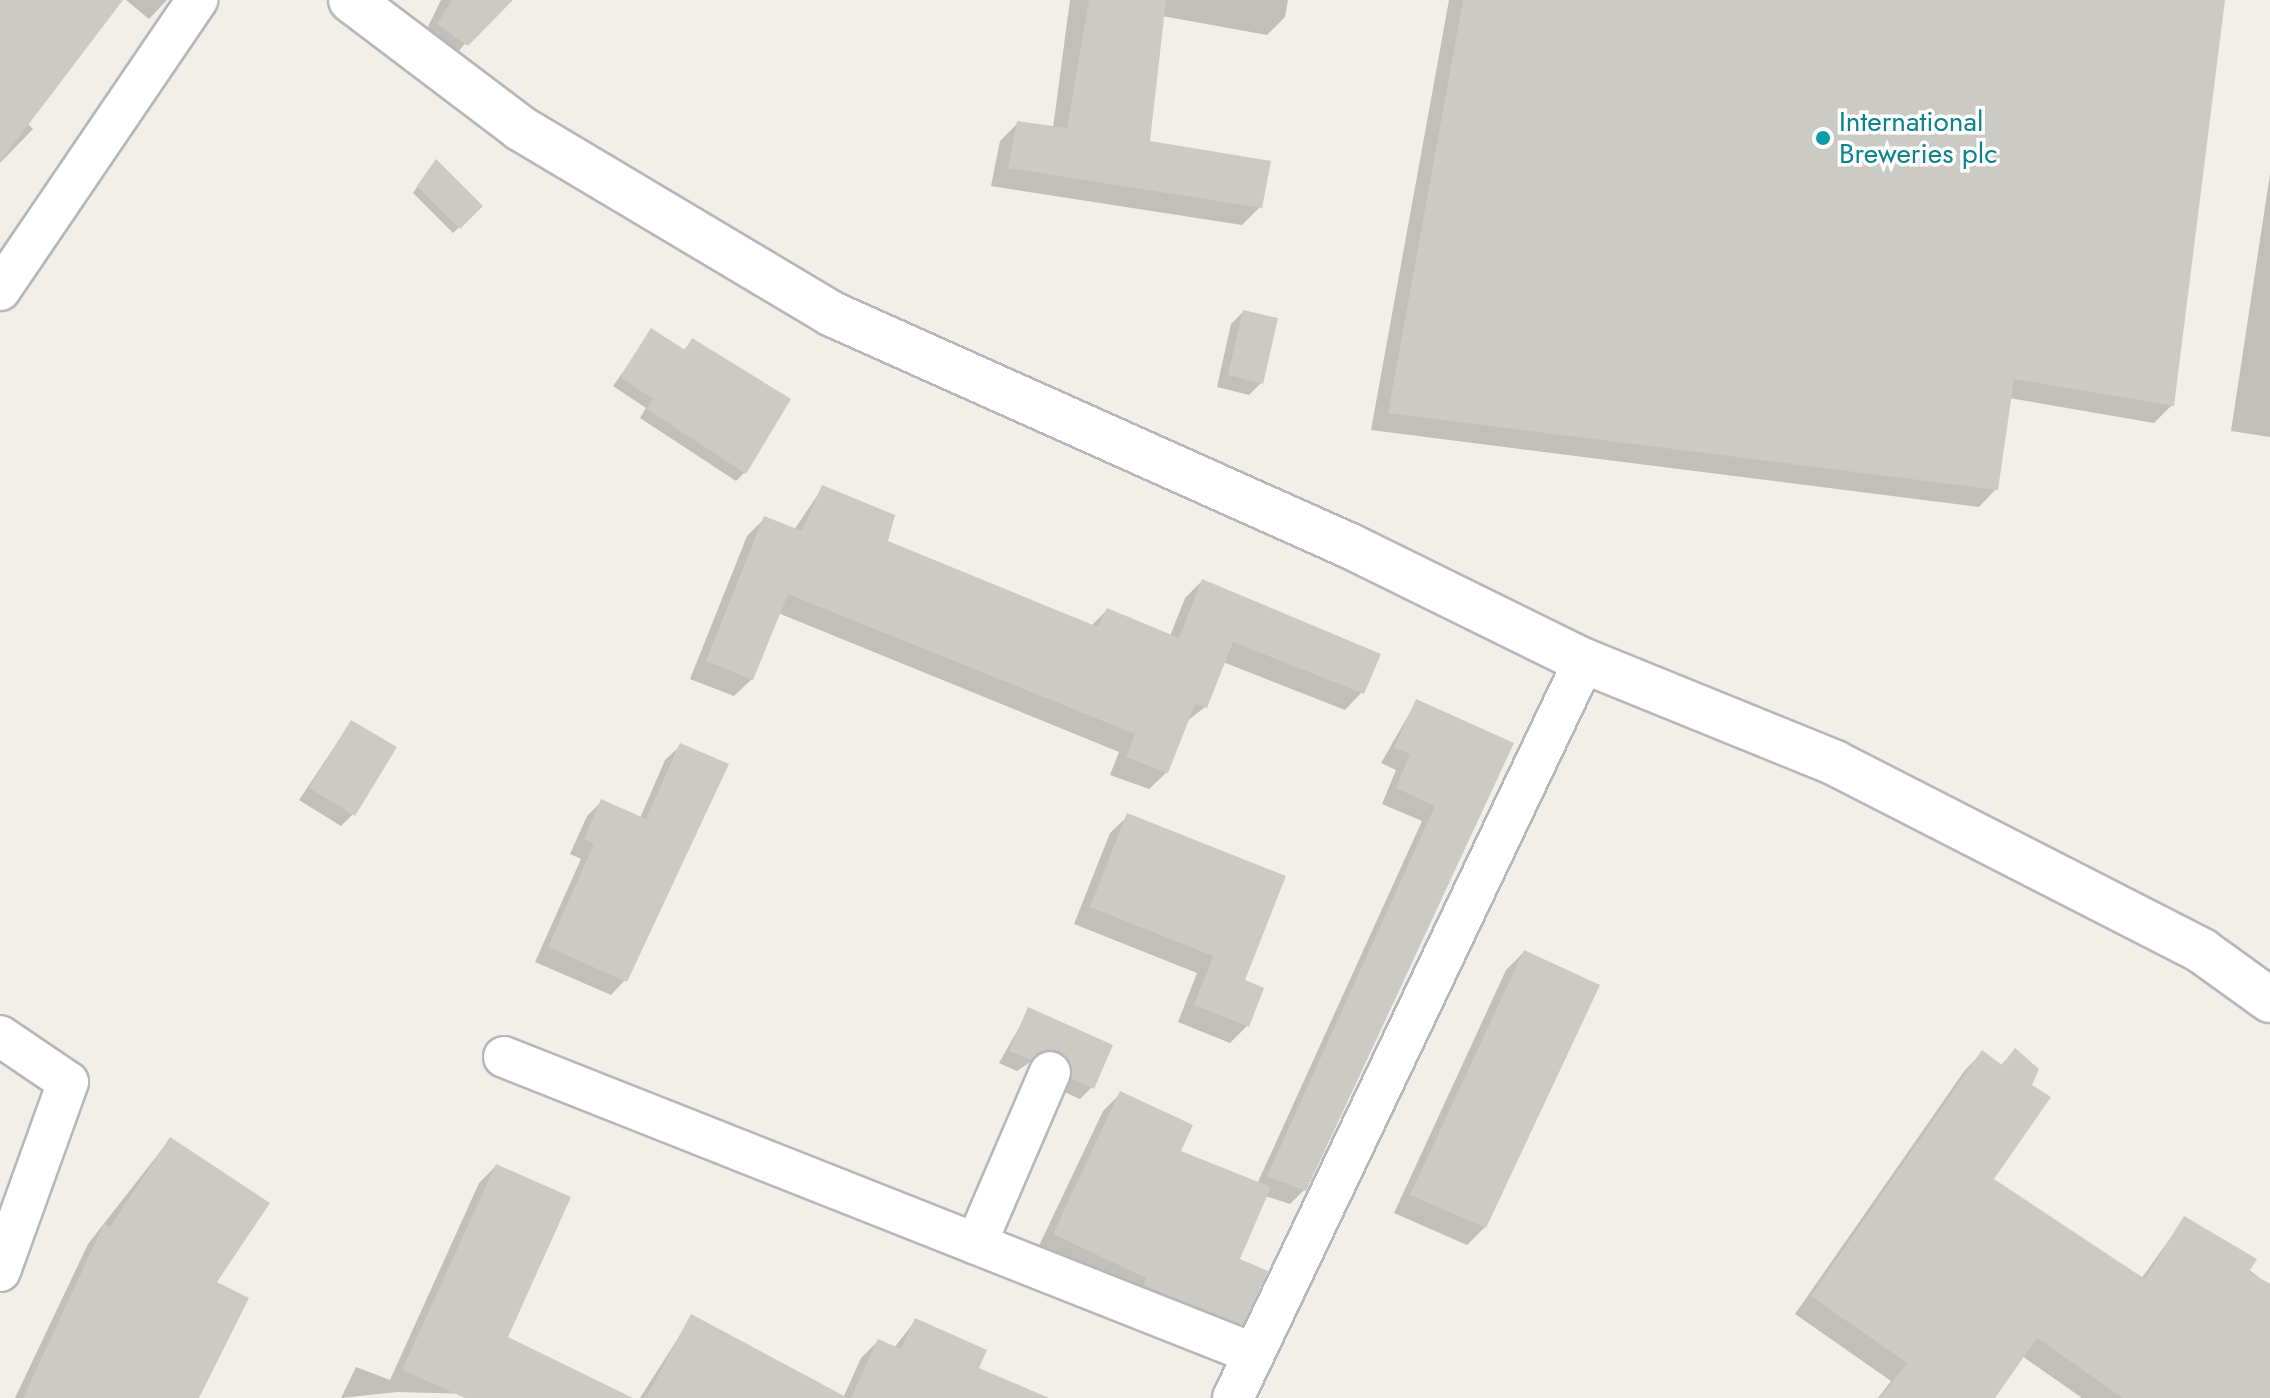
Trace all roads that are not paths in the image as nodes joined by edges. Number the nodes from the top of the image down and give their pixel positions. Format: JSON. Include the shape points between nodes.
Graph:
{"nodes":[{"id":1,"x":197,"y":0,"type":"edge"},
{"id":2,"x":351,"y":0,"type":"edge"},
{"id":3,"x":0,"y":290,"type":"edge"},
{"id":4,"x":1584,"y":661,"type":"junction"},
{"id":5,"x":2270,"y":1000,"type":"edge"},
{"id":6,"x":0,"y":1036,"type":"edge"},
{"id":7,"x":504,"y":1057,"type":"dead end"},
{"id":8,"x":1050,"y":1072,"type":"dead end"},
{"id":9,"x":976,"y":1244,"type":"junction"},
{"id":10,"x":0,"y":1271,"type":"edge"},
{"id":11,"x":1252,"y":1353,"type":"junction"},
{"id":12,"x":1233,"y":1398,"type":"edge"}],
"edges":[{"from":1,"to":3,"type":"street"},
{"from":2,"to":4,"type":"main road","via":[[520,128],[832,314],[1350,546]]},
{"from":4,"to":5,"type":"main road","via":[[1835,763],[2202,951]]},
{"from":4,"to":11,"type":"street"},
{"from":6,"to":10,"type":"street","via":[[68,1082]]},
{"from":7,"to":9,"type":"street"},
{"from":8,"to":9,"type":"street"},
{"from":9,"to":11,"type":"street"},
{"from":11,"to":12,"type":"street"}]}
